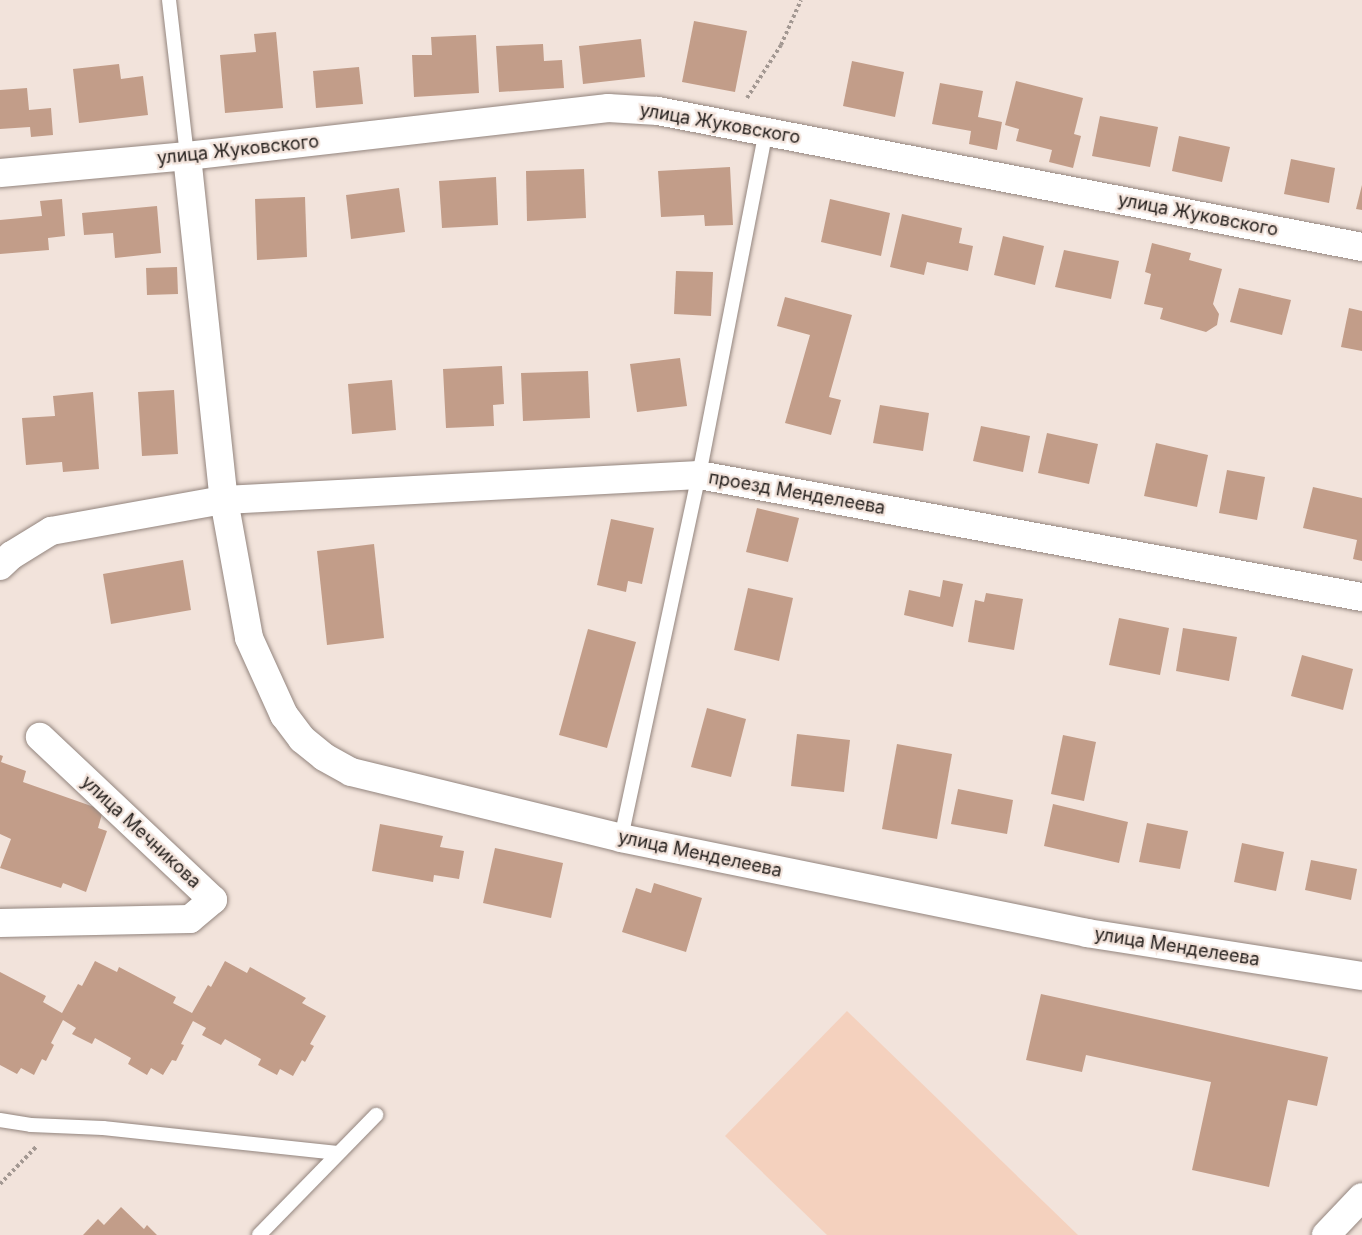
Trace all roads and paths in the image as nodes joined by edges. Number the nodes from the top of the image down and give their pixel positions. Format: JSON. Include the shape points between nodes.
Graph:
{"nodes":[{"id":1,"x":169,"y":0,"type":"edge"},
{"id":2,"x":801,"y":0,"type":"edge"},
{"id":3,"x":730,"y":124,"type":"junction"},
{"id":4,"x":766,"y":131,"type":"junction"},
{"id":5,"x":187,"y":156,"type":"junction"},
{"id":6,"x":0,"y":173,"type":"edge"},
{"id":7,"x":1362,"y":247,"type":"edge"},
{"id":8,"x":699,"y":475,"type":"junction"},
{"id":9,"x":224,"y":500,"type":"junction"},
{"id":10,"x":0,"y":566,"type":"edge"},
{"id":11,"x":1362,"y":597,"type":"edge"},
{"id":12,"x":40,"y":738,"type":"dead end"},
{"id":13,"x":621,"y":838,"type":"junction"},
{"id":14,"x":0,"y":923,"type":"edge"},
{"id":15,"x":1362,"y":976,"type":"edge"},
{"id":16,"x":376,"y":1115,"type":"dead end"},
{"id":17,"x":0,"y":1120,"type":"edge"},
{"id":18,"x":58,"y":1125,"type":"junction"},
{"id":19,"x":338,"y":1153,"type":"junction"},
{"id":20,"x":0,"y":1184,"type":"edge"},
{"id":21,"x":1362,"y":1197,"type":"edge"},
{"id":22,"x":259,"y":1235,"type":"edge"},
{"id":23,"x":1326,"y":1235,"type":"edge"}],
"edges":[{"from":1,"to":5,"type":"lane"},
{"from":2,"to":3,"type":"path","via":[[781,45]]},
{"from":3,"to":4,"type":"street","name":"улица Жуковского"},
{"from":3,"to":5,"type":"street","name":"улица Жуковского","via":[[658,111],[608,108]]},
{"from":4,"to":7,"type":"street","name":"улица Жуковского"},
{"from":4,"to":8,"type":"lane"},
{"from":5,"to":6,"type":"street","name":"улица Жуковского"},
{"from":5,"to":9,"type":"street","name":"улица Менделеева"},
{"from":8,"to":9,"type":"street","name":"проезд Менделеева"},
{"from":8,"to":11,"type":"street","name":"проезд Менделеева"},
{"from":8,"to":13,"type":"lane"},
{"from":9,"to":10,"type":"street","via":[[51,531]]},
{"from":9,"to":13,"type":"street","name":"улица Менделеева","via":[[249,638],[284,715],[302,739],[351,772]]},
{"from":12,"to":14,"type":"street","name":"улица Мечникова","via":[[213,900],[190,919]]},
{"from":13,"to":15,"type":"street","name":"улица Менделеева","via":[[1087,933]]},
{"from":16,"to":19,"type":"lane"},
{"from":17,"to":18,"type":"lane"},
{"from":18,"to":19,"type":"lane"},
{"from":18,"to":20,"type":"path"},
{"from":19,"to":22,"type":"lane"},
{"from":21,"to":23,"type":"street"}]}
